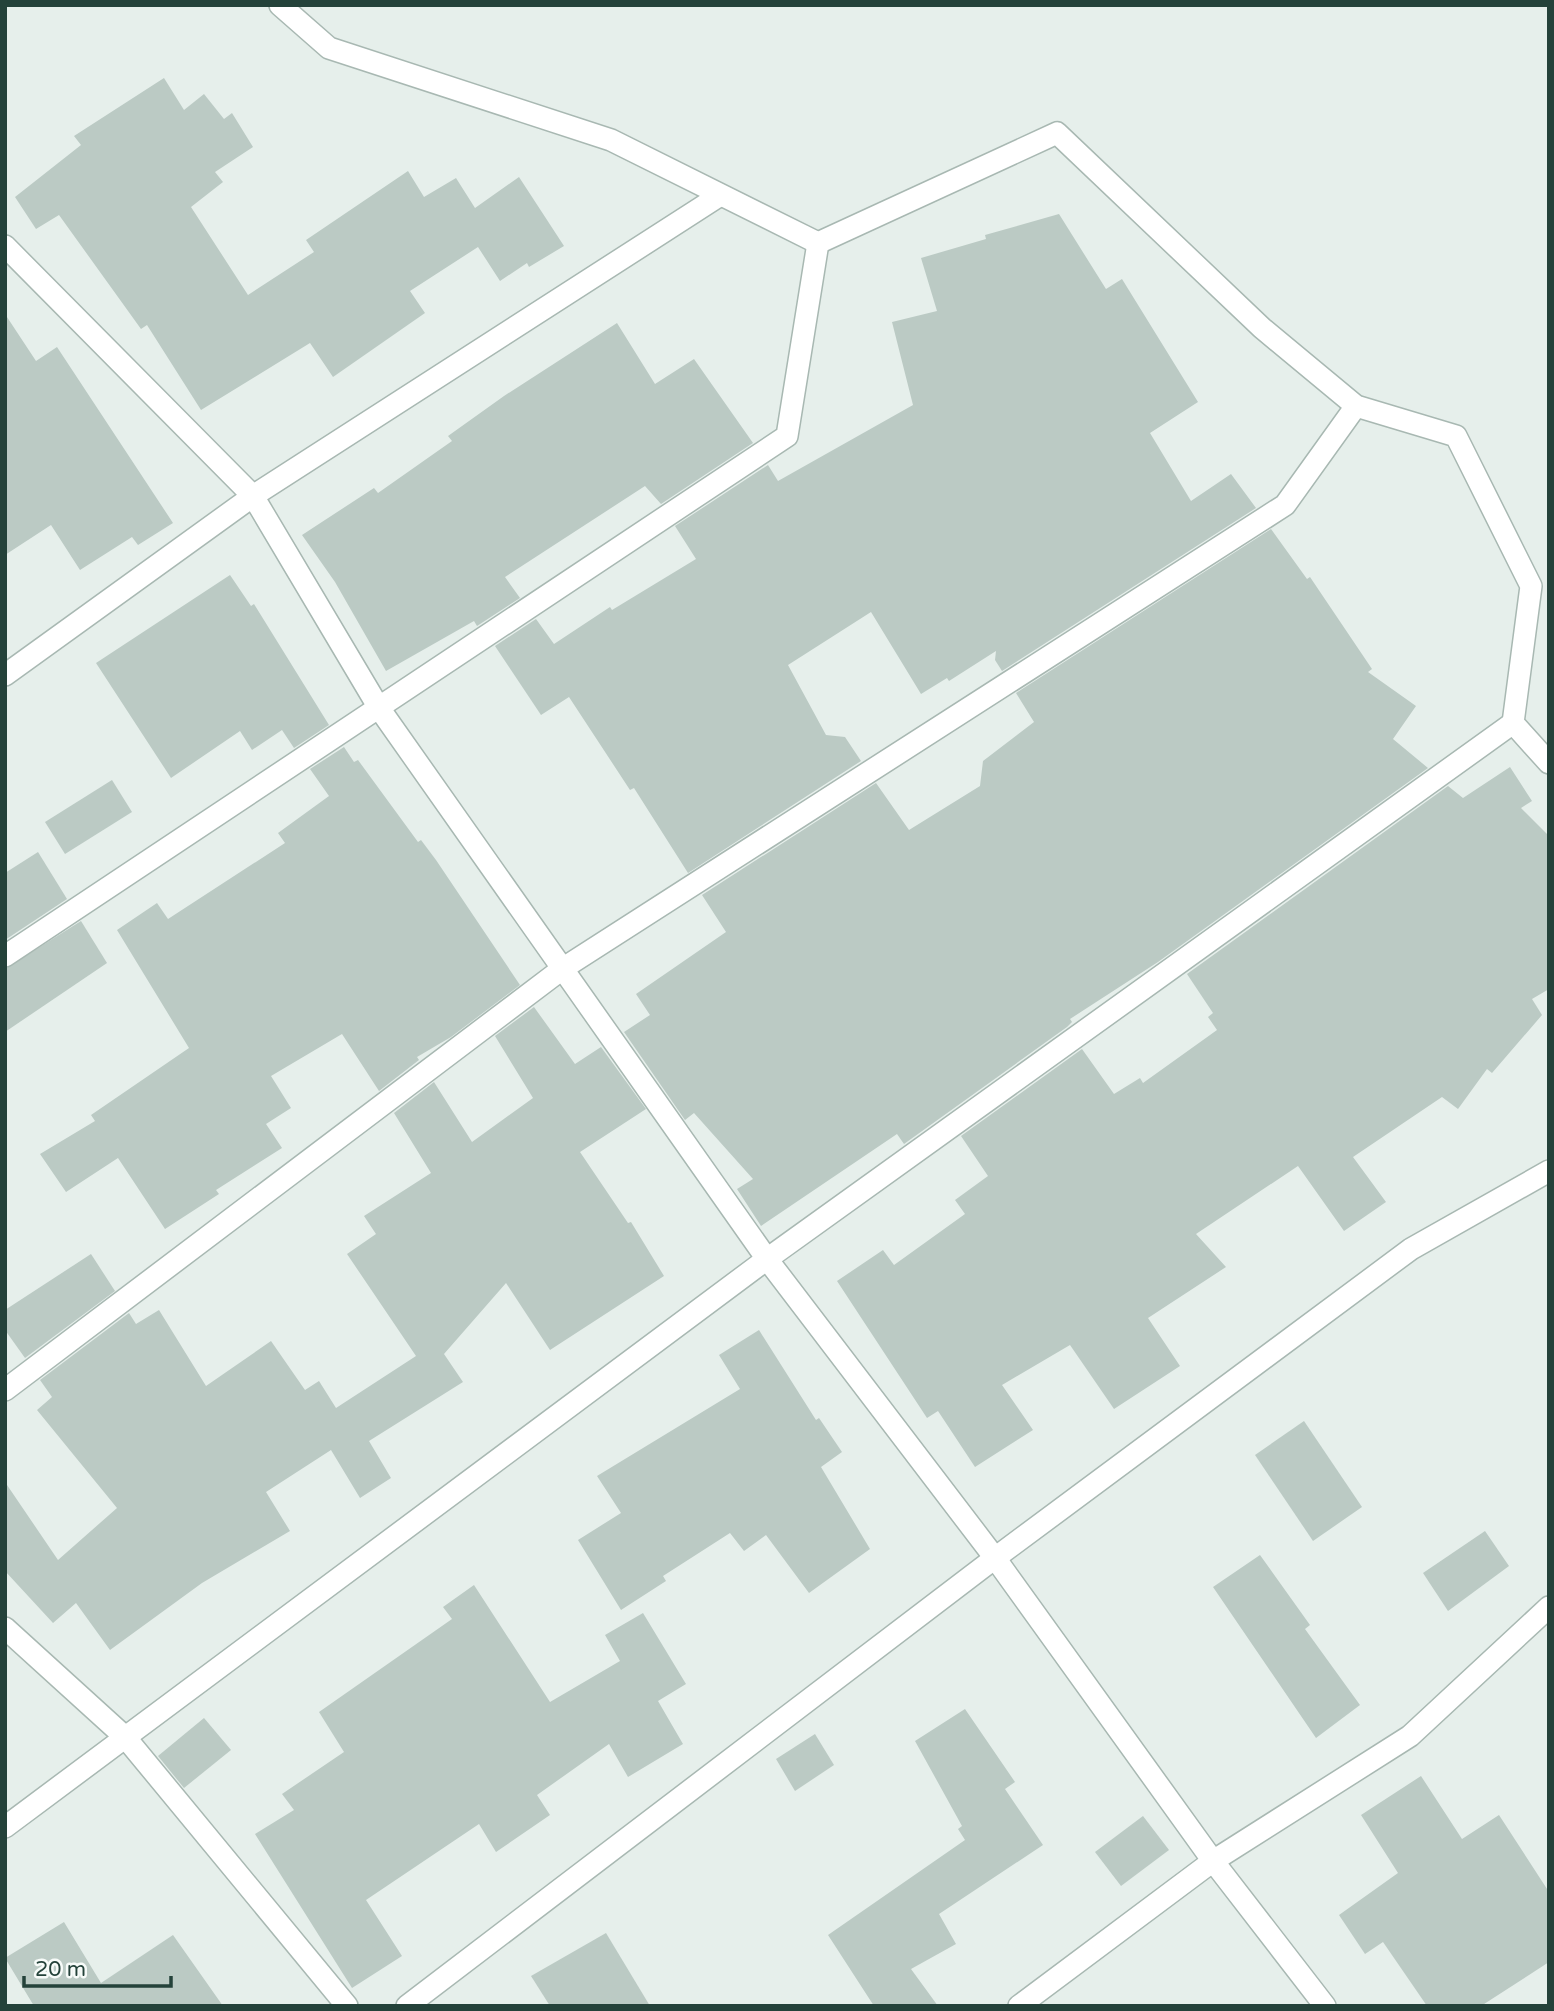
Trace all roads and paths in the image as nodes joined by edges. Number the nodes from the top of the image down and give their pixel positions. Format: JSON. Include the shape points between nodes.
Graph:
{"nodes":[{"id":1,"x":279,"y":5,"type":"edge"},
{"id":2,"x":719,"y":196,"type":"junction"},
{"id":3,"x":818,"y":243,"type":"junction"},
{"id":4,"x":5,"y":246,"type":"edge"},
{"id":5,"x":1356,"y":406,"type":"junction"},
{"id":6,"x":253,"y":496,"type":"junction"},
{"id":7,"x":5,"y":675,"type":"edge"},
{"id":8,"x":379,"y":708,"type":"junction"},
{"id":9,"x":1513,"y":723,"type":"junction"},
{"id":10,"x":1549,"y":763,"type":"edge"},
{"id":11,"x":5,"y":956,"type":"edge"},
{"id":12,"x":562,"y":968,"type":"junction"},
{"id":13,"x":1549,"y":1171,"type":"edge"},
{"id":14,"x":767,"y":1259,"type":"junction"},
{"id":15,"x":5,"y":1390,"type":"edge"},
{"id":16,"x":995,"y":1558,"type":"junction"},
{"id":17,"x":1549,"y":1607,"type":"edge"},
{"id":18,"x":5,"y":1628,"type":"edge"},
{"id":19,"x":125,"y":1737,"type":"junction"},
{"id":20,"x":5,"y":1827,"type":"edge"},
{"id":21,"x":1213,"y":1861,"type":"junction"},
{"id":22,"x":346,"y":2006,"type":"edge"},
{"id":23,"x":407,"y":2006,"type":"edge"},
{"id":24,"x":1019,"y":2006,"type":"edge"},
{"id":25,"x":1325,"y":2006,"type":"edge"}],
"edges":[{"from":1,"to":2,"type":"street","via":[[329,48],[611,140]]},
{"from":2,"to":3,"type":"street"},
{"from":2,"to":6,"type":"street"},
{"from":3,"to":5,"type":"street","via":[[1057,133],[1262,328]]},
{"from":3,"to":8,"type":"street","via":[[786,436]]},
{"from":4,"to":6,"type":"street"},
{"from":5,"to":9,"type":"street","via":[[1456,436],[1525,573],[1531,586]]},
{"from":5,"to":12,"type":"street","via":[[1285,505]]},
{"from":6,"to":7,"type":"street"},
{"from":6,"to":8,"type":"street"},
{"from":8,"to":11,"type":"street"},
{"from":8,"to":12,"type":"street"},
{"from":9,"to":10,"type":"street"},
{"from":9,"to":14,"type":"street"},
{"from":12,"to":14,"type":"street"},
{"from":12,"to":15,"type":"street"},
{"from":13,"to":16,"type":"street","via":[[1411,1249]]},
{"from":14,"to":16,"type":"street"},
{"from":14,"to":19,"type":"street"},
{"from":16,"to":21,"type":"street"},
{"from":16,"to":23,"type":"street"},
{"from":17,"to":21,"type":"street","via":[[1410,1736]]},
{"from":18,"to":19,"type":"street"},
{"from":19,"to":20,"type":"street"},
{"from":19,"to":22,"type":"street"},
{"from":21,"to":24,"type":"street"},
{"from":21,"to":25,"type":"street"}]}
